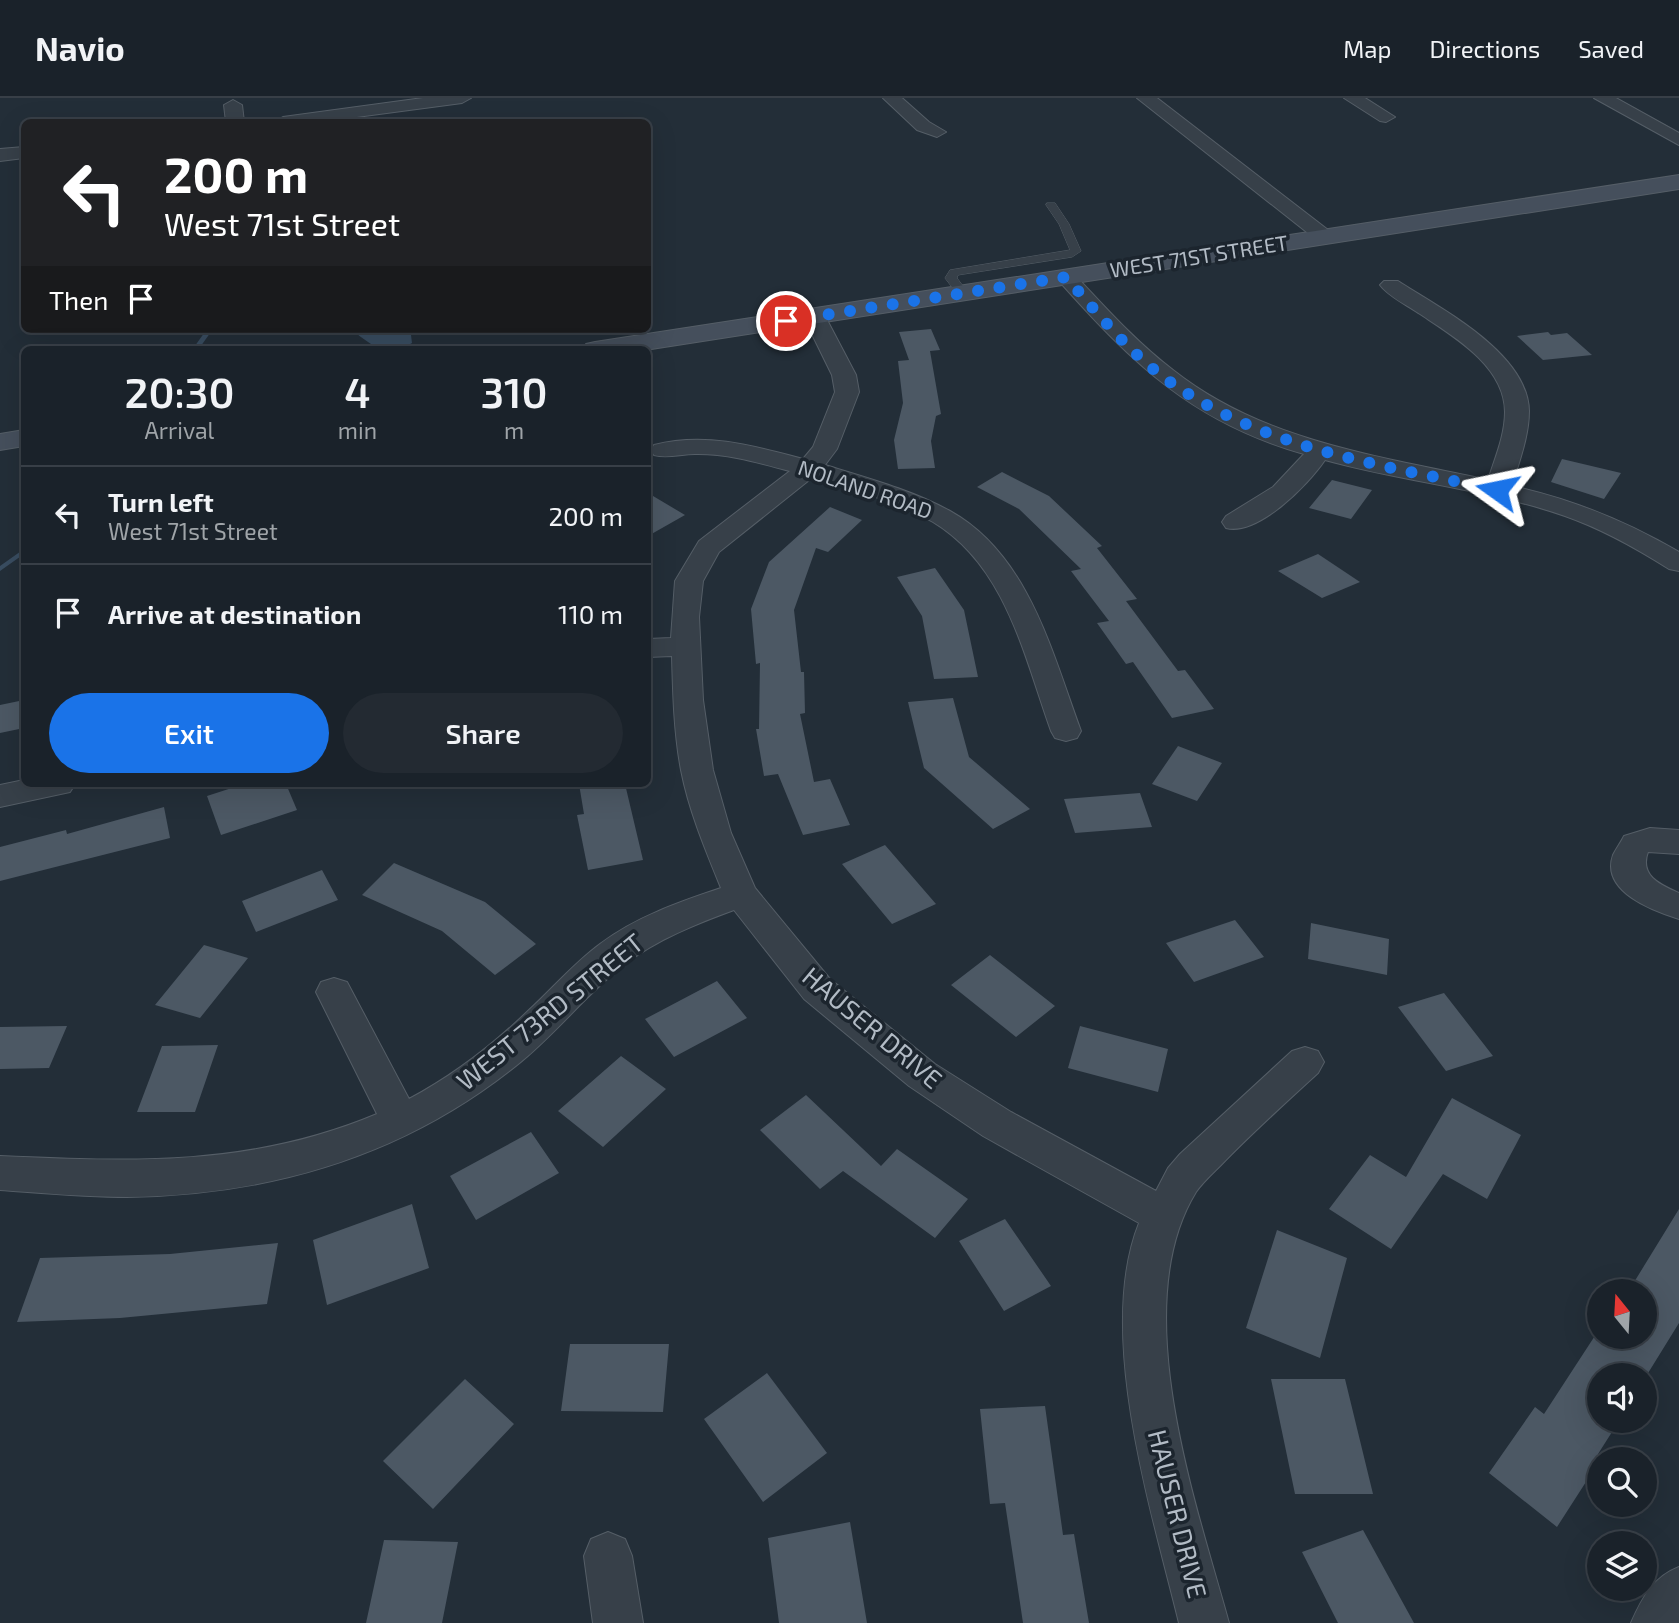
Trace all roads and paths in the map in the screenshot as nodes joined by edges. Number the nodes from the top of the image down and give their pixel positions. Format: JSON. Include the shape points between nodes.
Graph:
{"nodes":[{"id":1,"x":462,"y":98,"type":"edge"},
{"id":2,"x":892,"y":98,"type":"edge"},
{"id":3,"x":1146,"y":98,"type":"edge"},
{"id":4,"x":1353,"y":98,"type":"edge"},
{"id":5,"x":1603,"y":98,"type":"edge"},
{"id":6,"x":1386,"y":117,"type":"dead end"},
{"id":7,"x":305,"y":119,"type":"edge"},
{"id":8,"x":937,"y":132,"type":"dead end"},
{"id":9,"x":1679,"y":141,"type":"edge"},
{"id":10,"x":21,"y":153,"type":"edge"},
{"id":11,"x":0,"y":155,"type":"edge"},
{"id":12,"x":1679,"y":183,"type":"edge"},
{"id":13,"x":1051,"y":205,"type":"dead end"},
{"id":14,"x":1325,"y":237,"type":"junction"},
{"id":15,"x":1066,"y":277,"type":"junction"},
{"id":16,"x":1391,"y":285,"type":"dead end"},
{"id":17,"x":962,"y":293,"type":"junction"},
{"id":18,"x":814,"y":316,"type":"junction"},
{"id":19,"x":621,"y":346,"type":"edge"},
{"id":20,"x":21,"y":438,"type":"edge"},
{"id":21,"x":0,"y":442,"type":"edge"},
{"id":22,"x":663,"y":450,"type":"dead end"},
{"id":23,"x":1319,"y":450,"type":"junction"},
{"id":24,"x":809,"y":468,"type":"junction"},
{"id":25,"x":1497,"y":490,"type":"junction"},
{"id":26,"x":1235,"y":522,"type":"dead end"},
{"id":27,"x":1679,"y":563,"type":"edge"},
{"id":28,"x":685,"y":647,"type":"junction"},
{"id":29,"x":651,"y":648,"type":"edge"},
{"id":30,"x":1066,"y":731,"type":"dead end"},
{"id":31,"x":44,"y":787,"type":"edge"},
{"id":32,"x":0,"y":796,"type":"edge"},
{"id":33,"x":1679,"y":842,"type":"edge"},
{"id":34,"x":741,"y":894,"type":"junction"},
{"id":35,"x":1679,"y":906,"type":"edge"},
{"id":36,"x":334,"y":992,"type":"dead end"},
{"id":37,"x":1305,"y":1062,"type":"dead end"},
{"id":38,"x":400,"y":1120,"type":"junction"},
{"id":39,"x":0,"y":1173,"type":"edge"},
{"id":40,"x":1161,"y":1214,"type":"junction"},
{"id":41,"x":608,"y":1556,"type":"dead end"},
{"id":42,"x":1679,"y":1591,"type":"edge"},
{"id":43,"x":618,"y":1623,"type":"edge"},
{"id":44,"x":1204,"y":1623,"type":"edge"},
{"id":45,"x":1656,"y":1623,"type":"edge"}],
"edges":[{"from":1,"to":7,"type":"street"},
{"from":2,"to":8,"type":"street","via":[[923,126]]},
{"from":3,"to":14,"type":"street"},
{"from":4,"to":6,"type":"street"},
{"from":5,"to":9,"type":"street"},
{"from":10,"to":11,"type":"street"},
{"from":12,"to":14,"type":"street","name":"WEST 71ST STREET"},
{"from":13,"to":17,"type":"lane","via":[[1076,251],[954,272],[951,278]]},
{"from":14,"to":15,"type":"street","name":"WEST 71ST STREET"},
{"from":15,"to":17,"type":"street","name":"WEST 71ST STREET"},
{"from":15,"to":23,"type":"street","via":[[1163,377],[1242,423]]},
{"from":16,"to":25,"type":"street","via":[[1485,352],[1507,376],[1516,400],[1516,426]]},
{"from":17,"to":18,"type":"street","name":"WEST 71ST STREET"},
{"from":18,"to":19,"type":"street","name":"WEST 71ST STREET"},
{"from":18,"to":24,"type":"street","name":"HAUSER DRIVE","via":[[844,375],[847,393],[825,449]]},
{"from":20,"to":21,"type":"street"},
{"from":22,"to":24,"type":"street","name":"NOLAND ROAD","via":[[695,446],[736,449]]},
{"from":23,"to":25,"type":"street"},
{"from":23,"to":26,"type":"street","via":[[1308,469],[1268,506]]},
{"from":24,"to":28,"type":"street","name":"HAUSER DRIVE","via":[[727,530],[699,560],[689,581]]},
{"from":24,"to":30,"type":"street","name":"NOLAND ROAD","via":[[921,507],[942,517],[981,548],[1009,585],[1026,621]]},
{"from":25,"to":27,"type":"street","via":[[1594,515]]},
{"from":28,"to":29,"type":"street"},
{"from":28,"to":34,"type":"street","name":"HAUSER DRIVE","via":[[697,770],[715,833]]},
{"from":31,"to":32,"type":"street"},
{"from":33,"to":35,"type":"street","via":[[1636,844],[1627,862],[1637,885]]},
{"from":34,"to":38,"type":"street","name":"WEST 73RD STREET","via":[[686,913],[618,949],[507,1052],[434,1104]]},
{"from":34,"to":40,"type":"street","name":"HAUSER DRIVE","via":[[817,989],[922,1075],[1008,1131]]},
{"from":36,"to":38,"type":"street"},
{"from":37,"to":40,"type":"street","via":[[1192,1169]]},
{"from":38,"to":39,"type":"street","name":"WEST 73RD STREET","via":[[316,1153],[202,1174],[127,1179]]},
{"from":40,"to":44,"type":"street","name":"HAUSER DRIVE","via":[[1145,1287],[1144,1350],[1154,1421]]},
{"from":41,"to":43,"type":"street"},
{"from":42,"to":45,"type":"street"}]}
